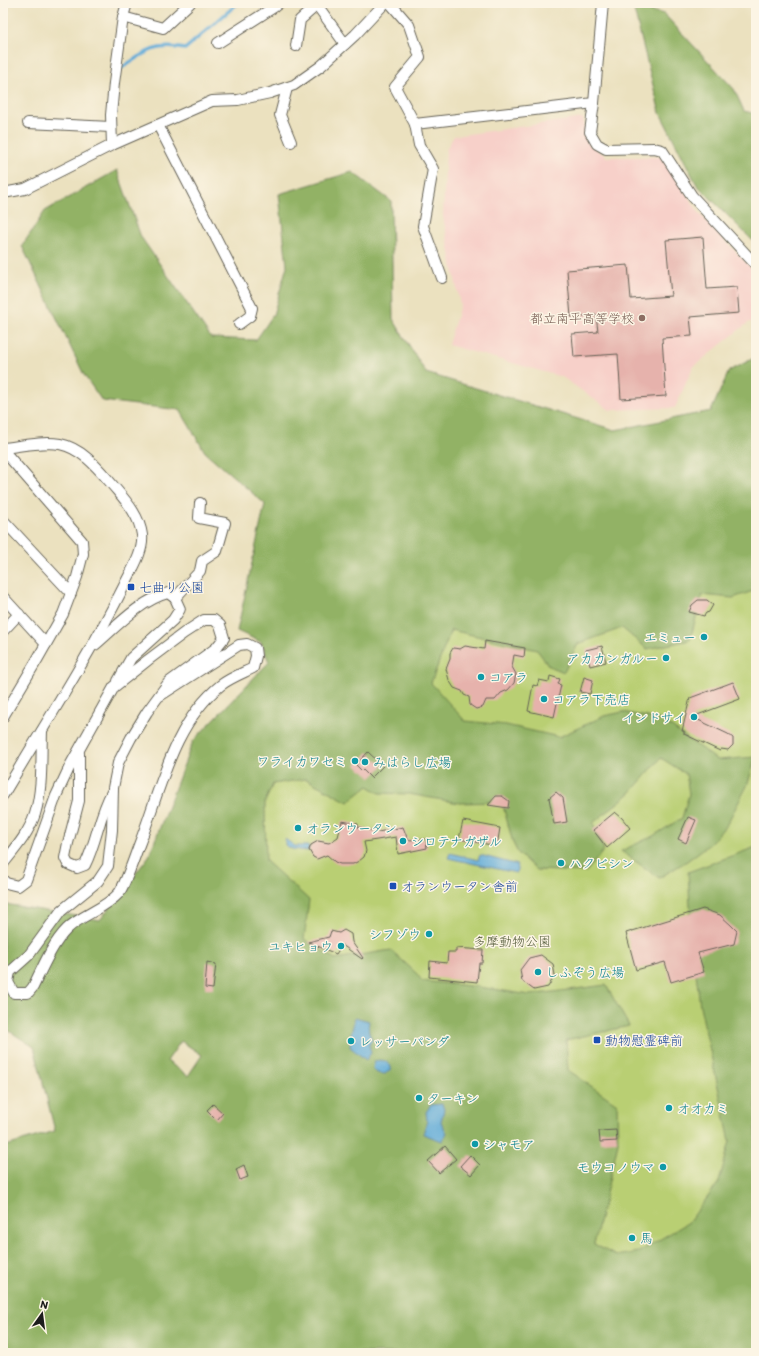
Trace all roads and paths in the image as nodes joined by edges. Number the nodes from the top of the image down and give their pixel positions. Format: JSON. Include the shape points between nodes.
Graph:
{"nodes":[{"id":1,"x":127,"y":3,"type":"edge"},
{"id":2,"x":190,"y":3,"type":"edge"},
{"id":3,"x":279,"y":3,"type":"edge"},
{"id":4,"x":386,"y":3,"type":"edge"},
{"id":5,"x":390,"y":3,"type":"edge"},
{"id":6,"x":603,"y":3,"type":"edge"},
{"id":7,"x":318,"y":4,"type":"edge"},
{"id":8,"x":123,"y":17,"type":"junction"},
{"id":9,"x":218,"y":43,"type":"dead end"},
{"id":10,"x":345,"y":44,"type":"junction"},
{"id":11,"x":296,"y":46,"type":"dead end"},
{"id":12,"x":287,"y":88,"type":"junction"},
{"id":13,"x":594,"y":103,"type":"junction"},
{"id":14,"x":28,"y":123,"type":"dead end"},
{"id":15,"x":415,"y":124,"type":"junction"},
{"id":16,"x":158,"y":125,"type":"junction"},
{"id":17,"x":111,"y":126,"type":"junction"},
{"id":18,"x":291,"y":142,"type":"dead end"},
{"id":19,"x":112,"y":145,"type":"junction"},
{"id":20,"x":3,"y":194,"type":"edge"},
{"id":21,"x":756,"y":266,"type":"edge"},
{"id":22,"x":442,"y":278,"type":"dead end"},
{"id":23,"x":239,"y":324,"type":"dead end"},
{"id":24,"x":3,"y":449,"type":"edge"},
{"id":25,"x":200,"y":503,"type":"dead end"},
{"id":26,"x":3,"y":520,"type":"edge"},
{"id":27,"x":71,"y":593,"type":"junction"},
{"id":28,"x":3,"y":597,"type":"edge"},
{"id":29,"x":175,"y":598,"type":"junction"},
{"id":30,"x":19,"y":614,"type":"junction"},
{"id":31,"x":3,"y":631,"type":"edge"},
{"id":32,"x":46,"y":644,"type":"junction"},
{"id":33,"x":89,"y":650,"type":"junction"},
{"id":34,"x":114,"y":687,"type":"junction"},
{"id":35,"x":158,"y":697,"type":"junction"},
{"id":36,"x":3,"y":717,"type":"edge"},
{"id":37,"x":42,"y":730,"type":"junction"},
{"id":38,"x":79,"y":750,"type":"junction"},
{"id":39,"x":113,"y":788,"type":"junction"},
{"id":40,"x":3,"y":795,"type":"edge"},
{"id":41,"x":3,"y":864,"type":"edge"},
{"id":42,"x":3,"y":880,"type":"edge"}],
"edges":[{"from":1,"to":8,"type":"street"},
{"from":2,"to":8,"type":"street","via":[[163,28]]},
{"from":3,"to":9,"type":"street"},
{"from":4,"to":10,"type":"street"},
{"from":5,"to":15,"type":"street","via":[[409,25],[420,57],[395,87]]},
{"from":6,"to":13,"type":"street"},
{"from":7,"to":10,"type":"street"},
{"from":7,"to":11,"type":"street","via":[[300,20]]},
{"from":8,"to":17,"type":"street"},
{"from":10,"to":12,"type":"street","via":[[321,66]]},
{"from":12,"to":16,"type":"street","via":[[238,100],[212,101]]},
{"from":12,"to":18,"type":"street","via":[[280,115]]},
{"from":13,"to":15,"type":"street"},
{"from":13,"to":21,"type":"street","via":[[590,132],[597,144],[606,149],[662,150],[692,196]]},
{"from":14,"to":17,"type":"street"},
{"from":15,"to":22,"type":"street","via":[[419,145],[433,170],[423,226]]},
{"from":16,"to":19,"type":"street"},
{"from":16,"to":23,"type":"street","via":[[252,308],[250,316]]},
{"from":17,"to":19,"type":"street"},
{"from":19,"to":20,"type":"street","via":[[25,189]]},
{"from":24,"to":27,"type":"street","via":[[82,541],[83,554]]},
{"from":24,"to":33,"type":"street","via":[[61,444],[81,453],[97,467],[133,509],[140,523],[142,537],[139,554],[105,624]]},
{"from":25,"to":29,"type":"street","via":[[200,518],[225,523],[217,551],[202,561],[200,571]]},
{"from":26,"to":27,"type":"street"},
{"from":27,"to":32,"type":"street","via":[[63,614]]},
{"from":28,"to":30,"type":"street"},
{"from":29,"to":33,"type":"street","via":[[168,593],[158,596],[133,612]]},
{"from":29,"to":34,"type":"street","via":[[180,608],[173,620],[131,658]]},
{"from":30,"to":31,"type":"street"},
{"from":30,"to":32,"type":"street"},
{"from":32,"to":36,"type":"street"},
{"from":33,"to":37,"type":"street"},
{"from":34,"to":35,"type":"street","via":[[184,633],[204,620],[214,620],[220,625],[224,638],[216,648],[169,682]]},
{"from":34,"to":38,"type":"street"},
{"from":35,"to":39,"type":"street","via":[[118,763]]},
{"from":35,"to":39,"type":"street","via":[[239,645],[247,644],[255,648],[253,668],[222,684],[202,704],[180,738],[119,893],[67,929],[28,993],[14,993],[8,982],[10,972],[29,955],[61,911],[98,881],[108,866]]},
{"from":37,"to":40,"type":"street"},
{"from":37,"to":41,"type":"street","via":[[39,797],[34,816],[23,838]]},
{"from":38,"to":39,"type":"street","via":[[79,801],[65,858],[68,864],[77,868],[85,865]]},
{"from":38,"to":42,"type":"street","via":[[56,796],[26,880],[18,886]]}]}
